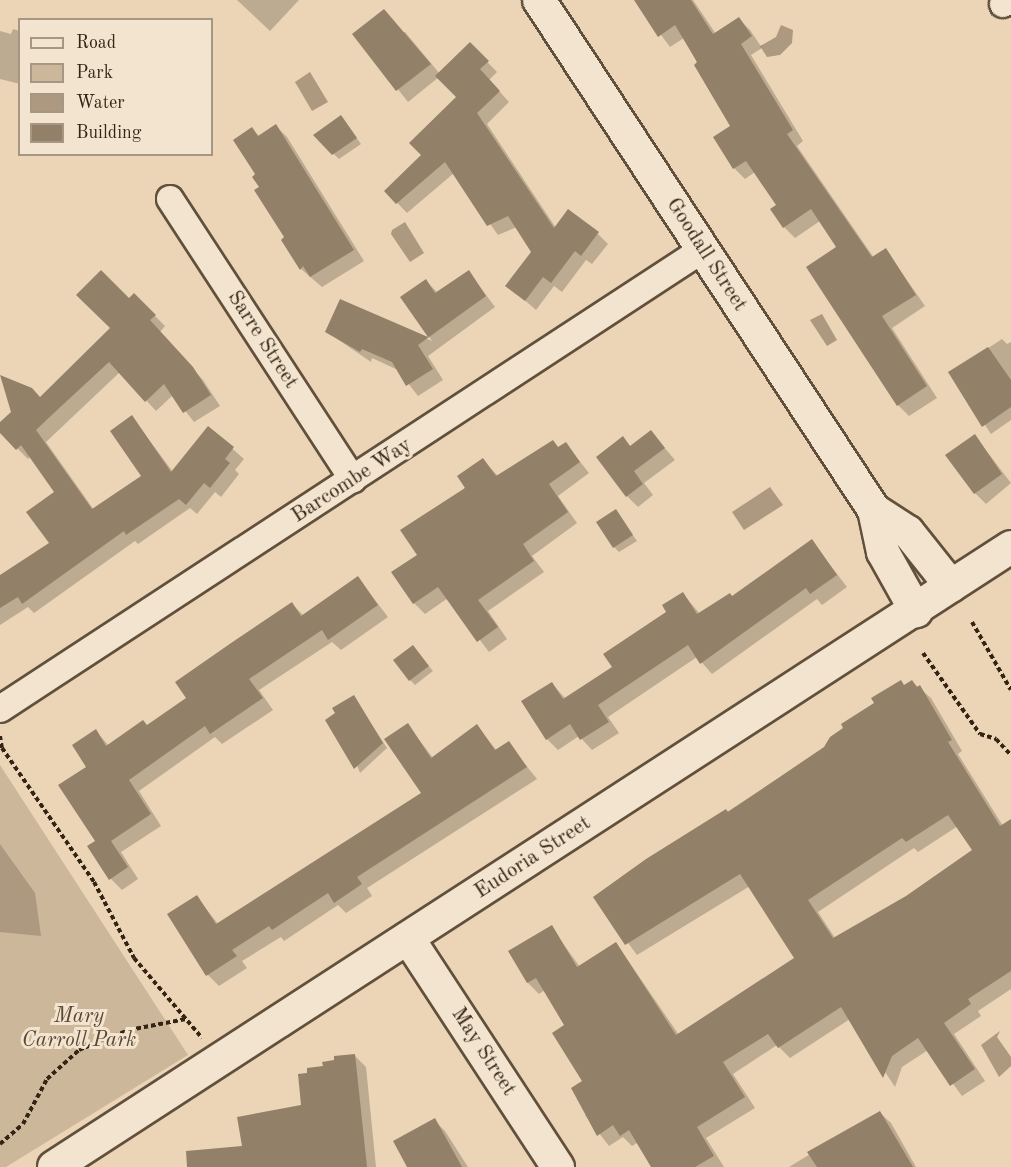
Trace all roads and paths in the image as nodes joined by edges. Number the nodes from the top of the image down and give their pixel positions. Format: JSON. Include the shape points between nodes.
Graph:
{"nodes":[{"id":1,"x":539,"y":0,"type":"edge"},
{"id":2,"x":170,"y":199,"type":"dead end"},
{"id":3,"x":702,"y":250,"type":"junction"},
{"id":4,"x":353,"y":480,"type":"junction"},
{"id":5,"x":874,"y":510,"type":"junction"},
{"id":6,"x":1011,"y":547,"type":"edge"},
{"id":7,"x":951,"y":586,"type":"junction"},
{"id":8,"x":916,"y":611,"type":"junction"},
{"id":9,"x":972,"y":622,"type":"dead end"},
{"id":10,"x":923,"y":653,"type":"dead end"},
{"id":11,"x":1011,"y":690,"type":"edge"},
{"id":12,"x":0,"y":709,"type":"edge"},
{"id":13,"x":0,"y":736,"type":"edge"},
{"id":14,"x":1011,"y":755,"type":"edge"},
{"id":15,"x":408,"y":938,"type":"junction"},
{"id":16,"x":186,"y":1019,"type":"junction"},
{"id":17,"x":206,"y":1042,"type":"dead end"},
{"id":18,"x":0,"y":1144,"type":"edge"},
{"id":19,"x":54,"y":1167,"type":"edge"},
{"id":20,"x":558,"y":1167,"type":"edge"}],
"edges":[{"from":1,"to":3,"type":"street","name":"Goodall Street"},
{"from":2,"to":4,"type":"street","name":"Sarre Street"},
{"from":3,"to":4,"type":"street","name":"Barcombe Way"},
{"from":3,"to":5,"type":"street","name":"Goodall Street"},
{"from":4,"to":12,"type":"street","name":"Barcombe Way"},
{"from":5,"to":7,"type":"street","name":"Goodall Street","via":[[908,532]]},
{"from":5,"to":8,"type":"street","name":"Goodall Street","via":[[883,552]]},
{"from":6,"to":7,"type":"street","name":"Eudoria Street"},
{"from":7,"to":8,"type":"street","name":"Eudoria Street"},
{"from":8,"to":15,"type":"street","name":"Eudoria Street"},
{"from":9,"to":11,"type":"path"},
{"from":10,"to":14,"type":"path","via":[[980,734],[996,739]]},
{"from":13,"to":16,"type":"path","via":[[2,748],[94,882],[134,958]]},
{"from":15,"to":19,"type":"street","name":"Eudoria Street"},
{"from":15,"to":20,"type":"street","name":"May Street"},
{"from":16,"to":17,"type":"path"},
{"from":16,"to":18,"type":"path","via":[[129,1030],[79,1050],[47,1079],[23,1124]]}]}
